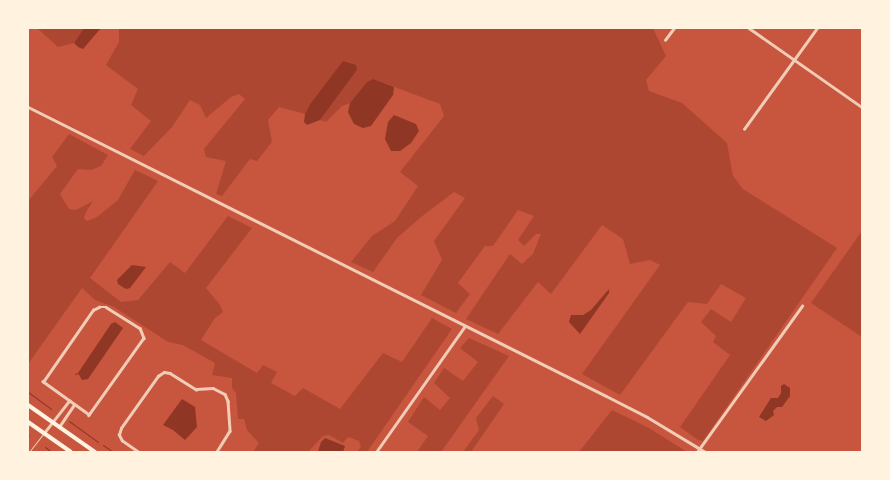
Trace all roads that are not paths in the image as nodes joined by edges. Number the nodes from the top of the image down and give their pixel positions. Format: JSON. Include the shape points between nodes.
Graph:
{"nodes":[{"id":1,"x":674,"y":28,"type":"edge"},
{"id":2,"x":749,"y":28,"type":"edge"},
{"id":3,"x":817,"y":28,"type":"edge"},
{"id":4,"x":665,"y":40,"type":"dead end"},
{"id":5,"x":794,"y":59,"type":"junction"},
{"id":6,"x":28,"y":107,"type":"edge"},
{"id":7,"x":862,"y":107,"type":"edge"},
{"id":8,"x":744,"y":129,"type":"dead end"},
{"id":9,"x":802,"y":306,"type":"dead end"},
{"id":10,"x":465,"y":326,"type":"junction"},
{"id":11,"x":69,"y":401,"type":"junction"},
{"id":12,"x":28,"y":405,"type":"edge"},
{"id":13,"x":74,"y":405,"type":"junction"},
{"id":14,"x":28,"y":422,"type":"edge"},
{"id":15,"x":52,"y":422,"type":"junction"},
{"id":16,"x":59,"y":427,"type":"junction"},
{"id":17,"x":44,"y":433,"type":"junction"},
{"id":18,"x":699,"y":451,"type":"edge"},
{"id":19,"x":29,"y":452,"type":"edge"},
{"id":20,"x":72,"y":452,"type":"edge"},
{"id":21,"x":95,"y":452,"type":"edge"},
{"id":22,"x":138,"y":452,"type":"edge"},
{"id":23,"x":217,"y":452,"type":"edge"},
{"id":24,"x":376,"y":452,"type":"edge"},
{"id":25,"x":705,"y":452,"type":"edge"}],
"edges":[{"from":1,"to":4,"type":"street"},
{"from":2,"to":5,"type":"street"},
{"from":3,"to":5,"type":"street"},
{"from":5,"to":7,"type":"street"},
{"from":5,"to":8,"type":"street"},
{"from":6,"to":10,"type":"street"},
{"from":9,"to":18,"type":"street"},
{"from":10,"to":18,"type":"street","via":[[647,417]]},
{"from":10,"to":24,"type":"street"},
{"from":11,"to":13,"type":"street"},
{"from":11,"to":13,"type":"street","via":[[43,382],[93,310],[106,307],[140,328],[144,338],[89,415]]},
{"from":11,"to":15,"type":"street"},
{"from":12,"to":15,"type":"main road"},
{"from":13,"to":16,"type":"street"},
{"from":14,"to":17,"type":"main road"},
{"from":15,"to":16,"type":"main road"},
{"from":15,"to":17,"type":"street"},
{"from":16,"to":21,"type":"main road"},
{"from":17,"to":19,"type":"lane"},
{"from":17,"to":20,"type":"main road"},
{"from":18,"to":25,"type":"street"},
{"from":22,"to":23,"type":"street","via":[[122,441],[119,435],[121,428],[164,372],[196,389],[213,388],[225,394],[230,431]]}]}
